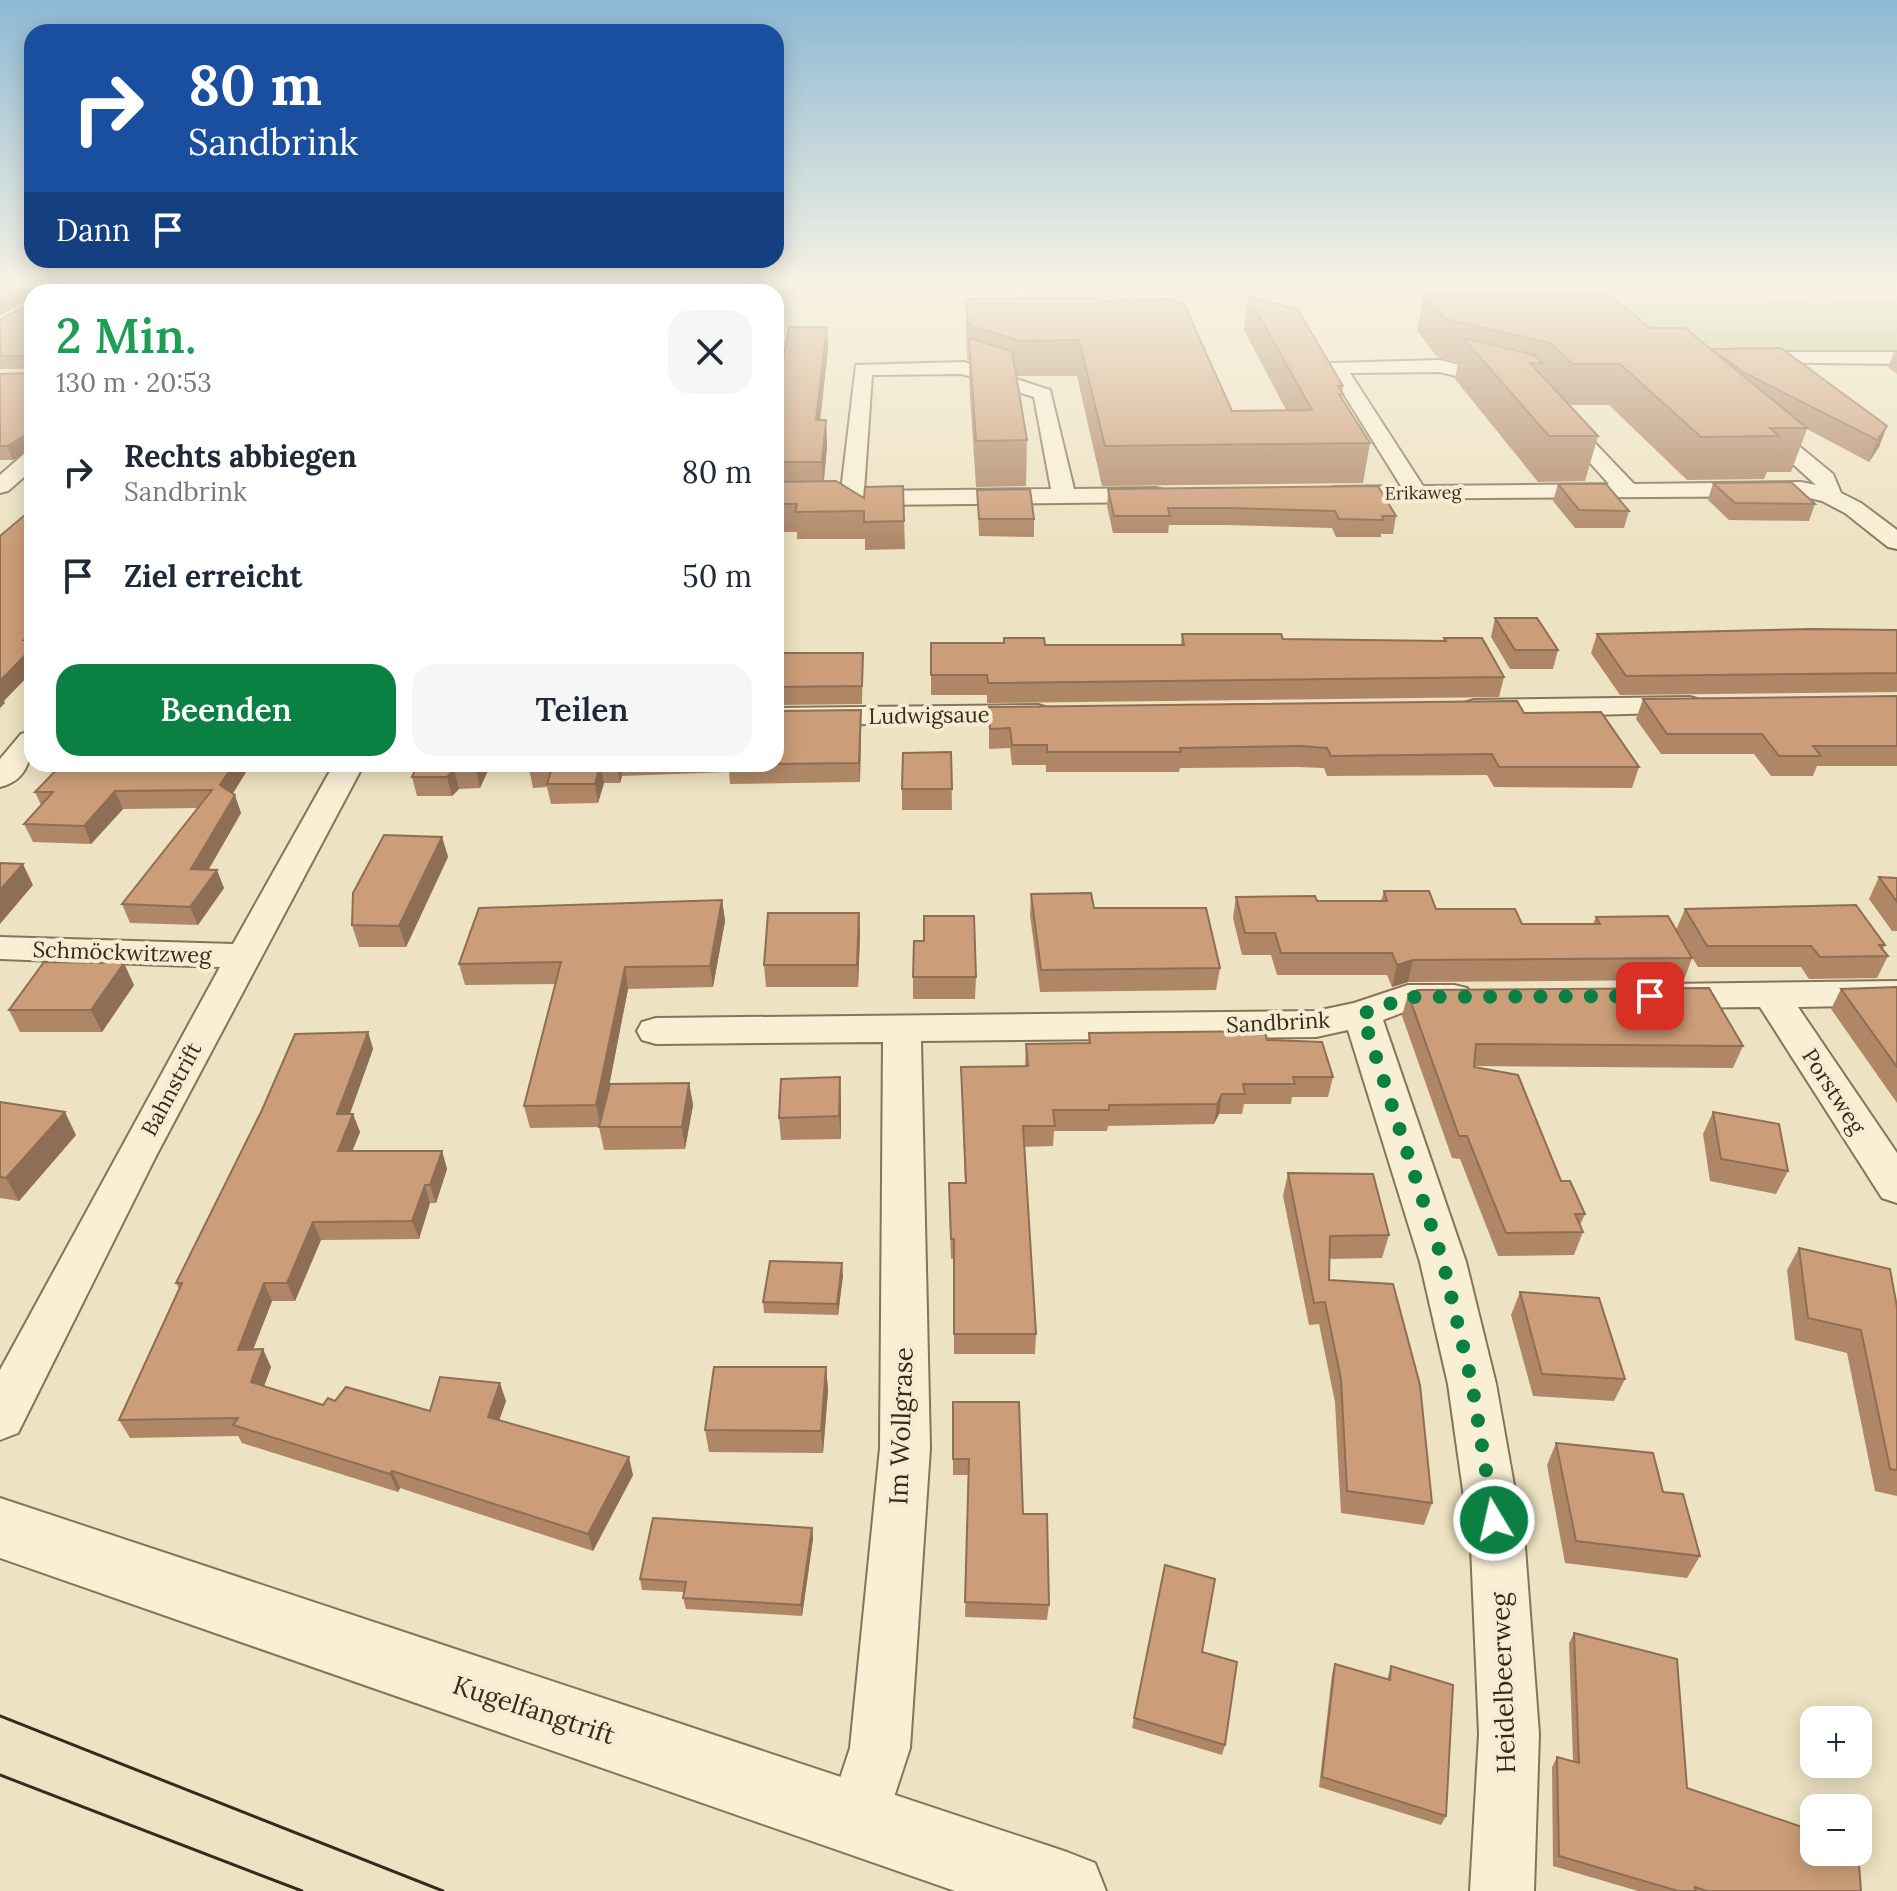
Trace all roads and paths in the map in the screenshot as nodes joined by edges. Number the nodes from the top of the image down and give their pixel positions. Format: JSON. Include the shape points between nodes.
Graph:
{"nodes":[{"id":1,"x":863,"y":372,"type":"edge"},
{"id":2,"x":977,"y":372,"type":"edge"},
{"id":3,"x":1340,"y":372,"type":"edge"},
{"id":4,"x":1464,"y":372,"type":"edge"},
{"id":5,"x":1520,"y":387,"type":"edge"},
{"id":6,"x":1543,"y":400,"type":"edge"},
{"id":7,"x":1739,"y":407,"type":"edge"},
{"id":8,"x":24,"y":466,"type":"edge"},
{"id":9,"x":0,"y":486,"type":"edge"},
{"id":10,"x":1628,"y":491,"type":"junction"},
{"id":11,"x":1416,"y":493,"type":"junction"},
{"id":12,"x":1320,"y":494,"type":"edge"},
{"id":13,"x":1830,"y":494,"type":"junction"},
{"id":14,"x":1176,"y":495,"type":"edge"},
{"id":15,"x":1064,"y":496,"type":"junction"},
{"id":16,"x":852,"y":498,"type":"junction"},
{"id":17,"x":784,"y":499,"type":"edge"},
{"id":18,"x":1897,"y":542,"type":"edge"},
{"id":19,"x":1721,"y":706,"type":"edge"},
{"id":20,"x":1449,"y":709,"type":"edge"},
{"id":21,"x":1071,"y":714,"type":"edge"},
{"id":22,"x":784,"y":717,"type":"edge"},
{"id":23,"x":24,"y":750,"type":"edge"},
{"id":24,"x":345,"y":772,"type":"edge"},
{"id":25,"x":0,"y":778,"type":"edge"},
{"id":26,"x":0,"y":948,"type":"edge"},
{"id":27,"x":243,"y":956,"type":"junction"},
{"id":28,"x":1897,"y":993,"type":"edge"},
{"id":29,"x":1629,"y":996,"type":"edge"},
{"id":30,"x":1772,"y":996,"type":"junction"},
{"id":31,"x":1487,"y":997,"type":"edge"},
{"id":32,"x":1362,"y":1014,"type":"junction"},
{"id":33,"x":902,"y":1030,"type":"junction"},
{"id":34,"x":656,"y":1031,"type":"dead end"},
{"id":35,"x":1897,"y":1187,"type":"edge"},
{"id":36,"x":0,"y":1418,"type":"edge"},
{"id":37,"x":0,"y":1528,"type":"edge"},
{"id":38,"x":858,"y":1818,"type":"junction"},
{"id":39,"x":1067,"y":1891,"type":"edge"},
{"id":40,"x":1502,"y":1891,"type":"edge"}],
"edges":[{"from":1,"to":16,"type":"street"},
{"from":2,"to":15,"type":"street","via":[[1043,394]]},
{"from":3,"to":11,"type":"street"},
{"from":4,"to":5,"type":"street"},
{"from":6,"to":10,"type":"street"},
{"from":7,"to":13,"type":"street","via":[[1825,479]]},
{"from":8,"to":9,"type":"street"},
{"from":10,"to":11,"type":"street","name":"Erikaweg"},
{"from":10,"to":13,"type":"street","name":"Erikaweg","via":[[1801,489]]},
{"from":11,"to":12,"type":"street","name":"Erikaweg"},
{"from":13,"to":18,"type":"street","via":[[1853,505]]},
{"from":14,"to":15,"type":"street"},
{"from":15,"to":16,"type":"street"},
{"from":16,"to":17,"type":"street"},
{"from":19,"to":20,"type":"street"},
{"from":21,"to":22,"type":"street","name":"Ludwigsaue"},
{"from":23,"to":25,"type":"street"},
{"from":24,"to":27,"type":"street","name":"Bahnstrift"},
{"from":26,"to":27,"type":"street","name":"Schmöckwitzweg"},
{"from":27,"to":36,"type":"street","name":"Bahnstrift"},
{"from":28,"to":30,"type":"street"},
{"from":29,"to":30,"type":"street"},
{"from":30,"to":35,"type":"street","name":"Porstweg"},
{"from":31,"to":32,"type":"street","name":"Sandbrink","via":[[1408,997]]},
{"from":32,"to":33,"type":"street","name":"Sandbrink","via":[[1316,1024]]},
{"from":32,"to":40,"type":"street","name":"Heidelbeerweg","via":[[1443,1262],[1472,1384],[1498,1547],[1509,1734]]},
{"from":33,"to":34,"type":"street","name":"Sandbrink"},
{"from":33,"to":38,"type":"street","name":"Im Wollgrase","via":[[905,1448],[880,1748]]},
{"from":37,"to":38,"type":"street","name":"Kugelfangtrift"},
{"from":38,"to":39,"type":"street","name":"Kugelfangtrift"}]}
